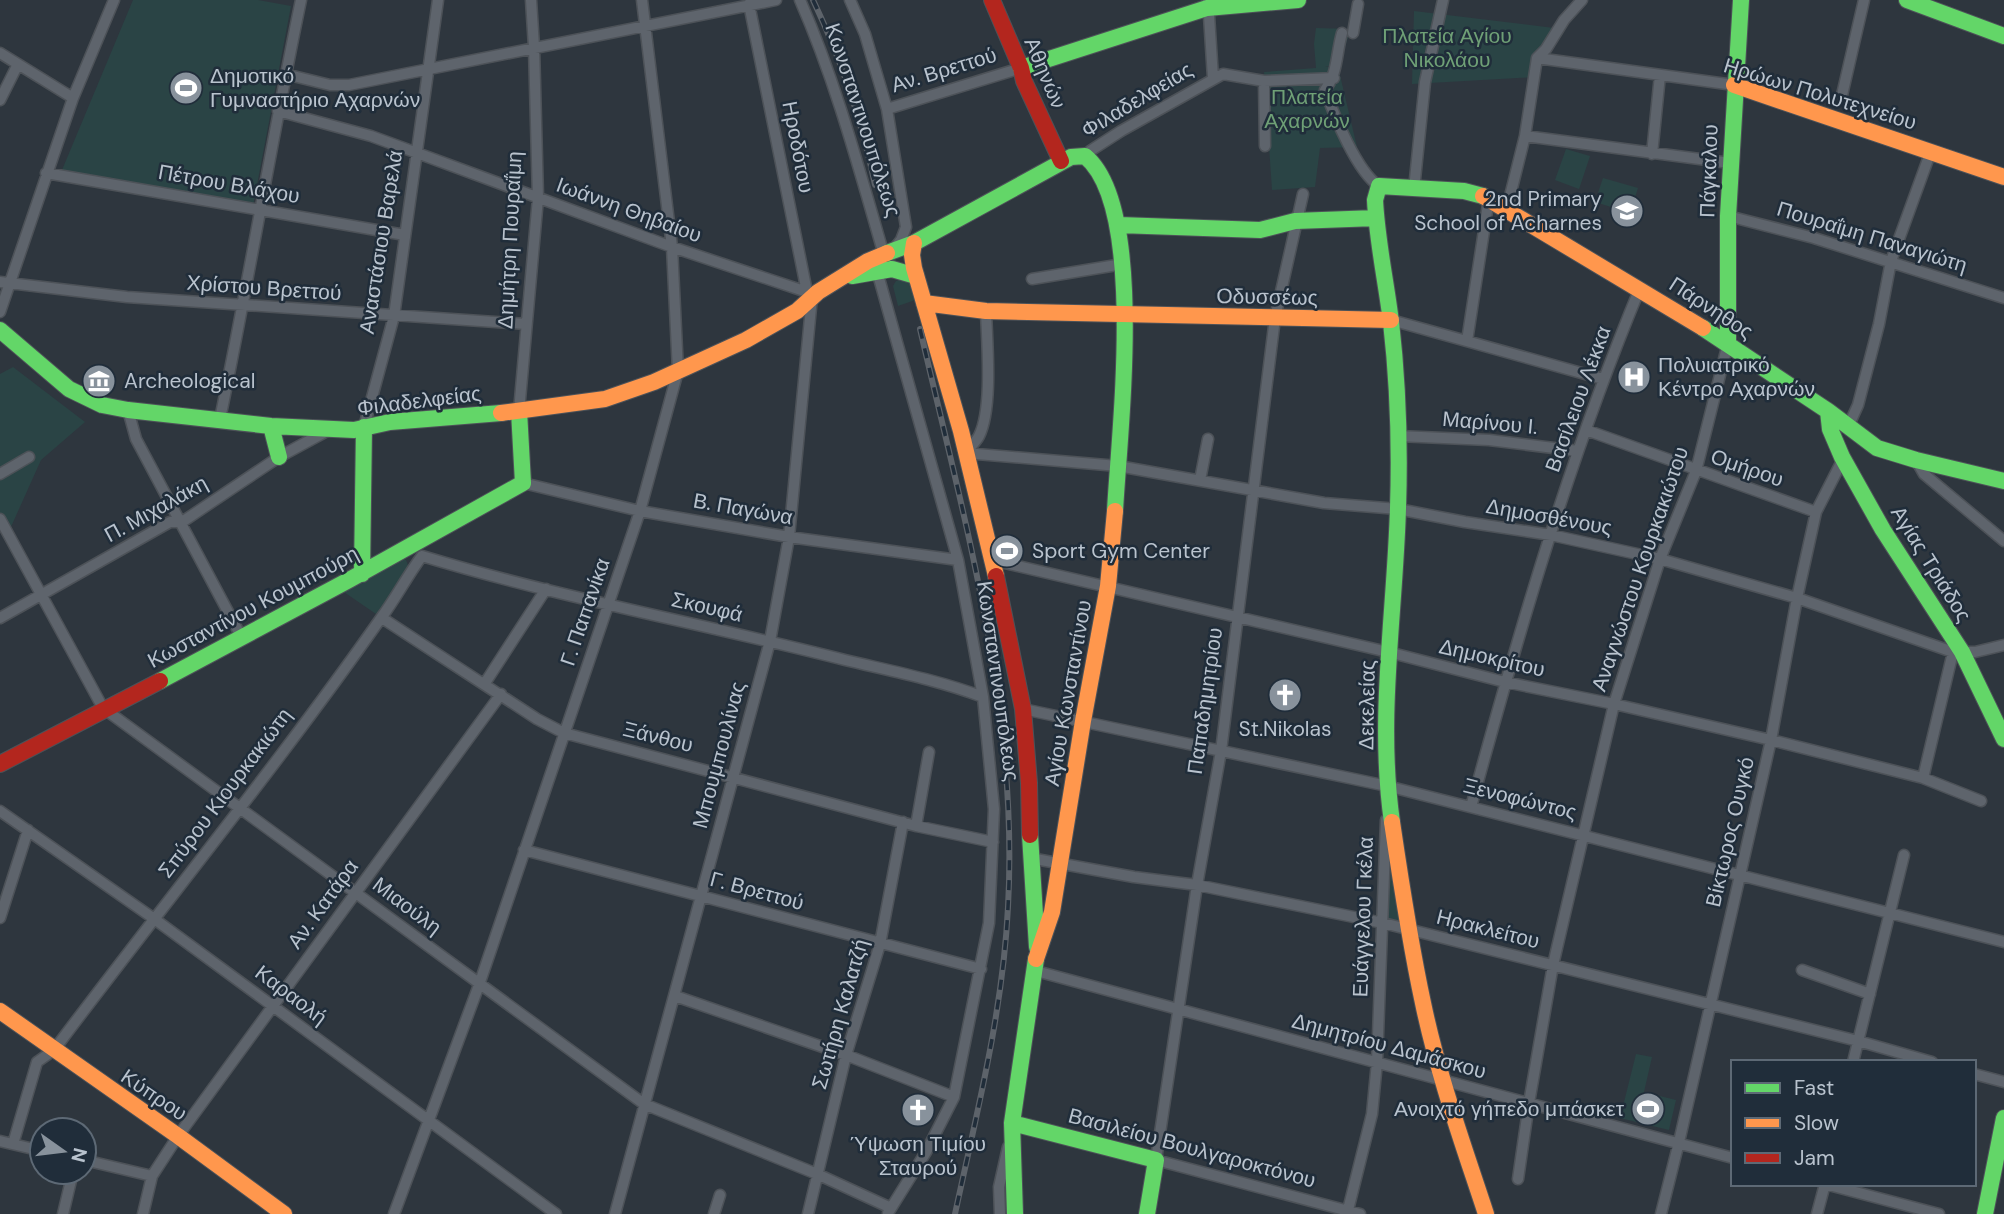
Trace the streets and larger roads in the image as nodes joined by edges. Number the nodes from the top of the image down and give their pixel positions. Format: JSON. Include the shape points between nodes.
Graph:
{"nodes":[{"id":1,"x":114,"y":0,"type":"edge"},
{"id":2,"x":301,"y":0,"type":"edge"},
{"id":3,"x":438,"y":0,"type":"edge"},
{"id":4,"x":531,"y":0,"type":"edge"},
{"id":5,"x":642,"y":0,"type":"edge"},
{"id":6,"x":776,"y":0,"type":"edge"},
{"id":7,"x":800,"y":0,"type":"edge"},
{"id":8,"x":850,"y":0,"type":"edge"},
{"id":9,"x":992,"y":0,"type":"edge"},
{"id":10,"x":1298,"y":0,"type":"edge"},
{"id":11,"x":1443,"y":0,"type":"edge"},
{"id":12,"x":1582,"y":0,"type":"edge"},
{"id":13,"x":1741,"y":0,"type":"edge"},
{"id":14,"x":1864,"y":0,"type":"edge"},
{"id":15,"x":1907,"y":0,"type":"edge"},
{"id":16,"x":749,"y":4,"type":"junction"},
{"id":17,"x":1208,"y":4,"type":"edge"},
{"id":18,"x":1358,"y":4,"type":"dead end"},
{"id":19,"x":646,"y":25,"type":"junction"},
{"id":20,"x":2004,"y":36,"type":"edge"},
{"id":21,"x":534,"y":47,"type":"junction"},
{"id":22,"x":0,"y":53,"type":"edge"},
{"id":23,"x":1537,"y":58,"type":"junction"},
{"id":24,"x":18,"y":64,"type":"junction"},
{"id":25,"x":428,"y":68,"type":"junction"},
{"id":26,"x":1021,"y":68,"type":"junction"},
{"id":27,"x":285,"y":75,"type":"junction"},
{"id":28,"x":1660,"y":75,"type":"junction"},
{"id":29,"x":1213,"y":78,"type":"junction"},
{"id":30,"x":1334,"y":78,"type":"junction"},
{"id":31,"x":1264,"y":81,"type":"junction"},
{"id":32,"x":1734,"y":85,"type":"junction"},
{"id":33,"x":1842,"y":95,"type":"dead end"},
{"id":34,"x":73,"y":98,"type":"junction"},
{"id":35,"x":0,"y":100,"type":"edge"},
{"id":36,"x":887,"y":109,"type":"junction"},
{"id":37,"x":278,"y":111,"type":"junction"},
{"id":38,"x":1525,"y":136,"type":"junction"},
{"id":39,"x":1265,"y":146,"type":"dead end"},
{"id":40,"x":1931,"y":150,"type":"junction"},
{"id":41,"x":417,"y":153,"type":"junction"},
{"id":42,"x":1652,"y":154,"type":"junction"},
{"id":43,"x":1085,"y":156,"type":"junction"},
{"id":44,"x":1061,"y":161,"type":"junction"},
{"id":45,"x":1730,"y":163,"type":"junction"},
{"id":46,"x":46,"y":173,"type":"junction"},
{"id":47,"x":2004,"y":177,"type":"edge"},
{"id":48,"x":1384,"y":186,"type":"junction"},
{"id":49,"x":1414,"y":189,"type":"junction"},
{"id":50,"x":1303,"y":194,"type":"dead end"},
{"id":51,"x":538,"y":198,"type":"junction"},
{"id":52,"x":1489,"y":198,"type":"junction"},
{"id":53,"x":259,"y":208,"type":"junction"},
{"id":54,"x":1507,"y":208,"type":"junction"},
{"id":55,"x":1728,"y":216,"type":"junction"},
{"id":56,"x":1376,"y":218,"type":"junction"},
{"id":57,"x":1295,"y":222,"type":"junction"},
{"id":58,"x":1119,"y":225,"type":"junction"},
{"id":59,"x":405,"y":235,"type":"junction"},
{"id":60,"x":914,"y":243,"type":"junction"},
{"id":61,"x":672,"y":247,"type":"junction"},
{"id":62,"x":888,"y":253,"type":"junction"},
{"id":63,"x":1891,"y":261,"type":"junction"},
{"id":64,"x":1123,"y":264,"type":"junction"},
{"id":65,"x":877,"y":271,"type":"junction"},
{"id":66,"x":916,"y":276,"type":"junction"},
{"id":67,"x":839,"y":278,"type":"junction"},
{"id":68,"x":1032,"y":279,"type":"dead end"},
{"id":69,"x":5,"y":283,"type":"edge"},
{"id":70,"x":1640,"y":288,"type":"junction"},
{"id":71,"x":810,"y":294,"type":"junction"},
{"id":72,"x":2004,"y":298,"type":"edge"},
{"id":73,"x":924,"y":303,"type":"junction"},
{"id":74,"x":244,"y":306,"type":"junction"},
{"id":75,"x":986,"y":311,"type":"junction"},
{"id":76,"x":0,"y":312,"type":"edge"},
{"id":77,"x":1126,"y":315,"type":"junction"},
{"id":78,"x":394,"y":316,"type":"junction"},
{"id":79,"x":1275,"y":318,"type":"junction"},
{"id":80,"x":1391,"y":320,"type":"junction"},
{"id":81,"x":526,"y":324,"type":"junction"},
{"id":82,"x":0,"y":330,"type":"edge"},
{"id":83,"x":1466,"y":341,"type":"junction"},
{"id":84,"x":1728,"y":343,"type":"junction"},
{"id":85,"x":678,"y":371,"type":"junction"},
{"id":86,"x":1603,"y":379,"type":"junction"},
{"id":87,"x":128,"y":410,"type":"junction"},
{"id":88,"x":519,"y":411,"type":"junction"},
{"id":89,"x":1828,"y":411,"type":"junction"},
{"id":90,"x":220,"y":419,"type":"junction"},
{"id":91,"x":271,"y":426,"type":"junction"},
{"id":92,"x":1848,"y":427,"type":"junction"},
{"id":93,"x":364,"y":428,"type":"junction"},
{"id":94,"x":328,"y":430,"type":"junction"},
{"id":95,"x":1586,"y":430,"type":"junction"},
{"id":96,"x":1398,"y":436,"type":"junction"},
{"id":97,"x":1208,"y":439,"type":"dead end"},
{"id":98,"x":1578,"y":451,"type":"junction"},
{"id":99,"x":965,"y":453,"type":"junction"},
{"id":100,"x":29,"y":457,"type":"dead end"},
{"id":101,"x":279,"y":457,"type":"junction"},
{"id":102,"x":1916,"y":460,"type":"junction"},
{"id":103,"x":1842,"y":461,"type":"junction"},
{"id":104,"x":1118,"y":466,"type":"junction"},
{"id":105,"x":1696,"y":471,"type":"junction"},
{"id":106,"x":0,"y":474,"type":"edge"},
{"id":107,"x":1200,"y":480,"type":"junction"},
{"id":108,"x":2004,"y":481,"type":"edge"},
{"id":109,"x":523,"y":483,"type":"junction"},
{"id":110,"x":1255,"y":492,"type":"junction"},
{"id":111,"x":1398,"y":509,"type":"junction"},
{"id":112,"x":640,"y":511,"type":"junction"},
{"id":113,"x":1816,"y":512,"type":"junction"},
{"id":114,"x":0,"y":519,"type":"edge"},
{"id":115,"x":182,"y":522,"type":"junction"},
{"id":116,"x":1551,"y":535,"type":"junction"},
{"id":117,"x":789,"y":537,"type":"junction"},
{"id":118,"x":2004,"y":541,"type":"edge"},
{"id":119,"x":419,"y":551,"type":"junction"},
{"id":120,"x":1660,"y":559,"type":"junction"},
{"id":121,"x":958,"y":560,"type":"junction"},
{"id":122,"x":992,"y":560,"type":"junction"},
{"id":123,"x":362,"y":574,"type":"junction"},
{"id":124,"x":1108,"y":586,"type":"junction"},
{"id":125,"x":546,"y":589,"type":"junction"},
{"id":126,"x":41,"y":595,"type":"junction"},
{"id":127,"x":1797,"y":598,"type":"junction"},
{"id":128,"x":608,"y":604,"type":"junction"},
{"id":129,"x":1237,"y":617,"type":"junction"},
{"id":130,"x":0,"y":618,"type":"edge"},
{"id":131,"x":382,"y":618,"type":"junction"},
{"id":132,"x":242,"y":638,"type":"junction"},
{"id":133,"x":770,"y":641,"type":"junction"},
{"id":134,"x":2004,"y":645,"type":"edge"},
{"id":135,"x":1388,"y":652,"type":"junction"},
{"id":136,"x":1957,"y":652,"type":"junction"},
{"id":137,"x":1505,"y":682,"type":"junction"},
{"id":138,"x":485,"y":683,"type":"junction"},
{"id":139,"x":501,"y":694,"type":"junction"},
{"id":140,"x":983,"y":696,"type":"junction"},
{"id":141,"x":1614,"y":704,"type":"junction"},
{"id":142,"x":103,"y":708,"type":"junction"},
{"id":143,"x":1023,"y":709,"type":"junction"},
{"id":144,"x":1083,"y":721,"type":"junction"},
{"id":145,"x":564,"y":733,"type":"junction"},
{"id":146,"x":2004,"y":739,"type":"edge"},
{"id":147,"x":1771,"y":740,"type":"junction"},
{"id":148,"x":1221,"y":751,"type":"junction"},
{"id":149,"x":929,"y":752,"type":"dead end"},
{"id":150,"x":0,"y":764,"type":"edge"},
{"id":151,"x":734,"y":777,"type":"junction"},
{"id":152,"x":1923,"y":778,"type":"junction"},
{"id":153,"x":1387,"y":786,"type":"junction"},
{"id":154,"x":1980,"y":800,"type":"dead end"},
{"id":155,"x":241,"y":807,"type":"junction"},
{"id":156,"x":1471,"y":807,"type":"junction"},
{"id":157,"x":0,"y":811,"type":"edge"},
{"id":158,"x":903,"y":822,"type":"junction"},
{"id":159,"x":916,"y":826,"type":"junction"},
{"id":160,"x":28,"y":830,"type":"junction"},
{"id":161,"x":1584,"y":835,"type":"junction"},
{"id":162,"x":993,"y":842,"type":"junction"},
{"id":163,"x":523,"y":850,"type":"junction"},
{"id":164,"x":1904,"y":855,"type":"dead end"},
{"id":165,"x":1030,"y":858,"type":"junction"},
{"id":166,"x":1060,"y":864,"type":"junction"},
{"id":167,"x":1740,"y":875,"type":"junction"},
{"id":168,"x":1197,"y":886,"type":"junction"},
{"id":169,"x":356,"y":892,"type":"junction"},
{"id":170,"x":701,"y":896,"type":"junction"},
{"id":171,"x":1889,"y":912,"type":"junction"},
{"id":172,"x":0,"y":918,"type":"edge"},
{"id":173,"x":153,"y":918,"type":"junction"},
{"id":174,"x":1383,"y":923,"type":"junction"},
{"id":175,"x":1408,"y":928,"type":"junction"},
{"id":176,"x":2004,"y":942,"type":"edge"},
{"id":177,"x":880,"y":944,"type":"junction"},
{"id":178,"x":1037,"y":954,"type":"junction"},
{"id":179,"x":1553,"y":965,"type":"junction"},
{"id":180,"x":981,"y":969,"type":"junction"},
{"id":181,"x":1802,"y":970,"type":"dead end"},
{"id":182,"x":1036,"y":971,"type":"junction"},
{"id":183,"x":479,"y":985,"type":"junction"},
{"id":184,"x":1870,"y":994,"type":"junction"},
{"id":185,"x":675,"y":996,"type":"junction"},
{"id":186,"x":273,"y":1005,"type":"junction"},
{"id":187,"x":1711,"y":1005,"type":"junction"},
{"id":188,"x":1180,"y":1009,"type":"junction"},
{"id":189,"x":0,"y":1011,"type":"edge"},
{"id":190,"x":1858,"y":1041,"type":"junction"},
{"id":191,"x":54,"y":1050,"type":"junction"},
{"id":192,"x":846,"y":1055,"type":"junction"},
{"id":193,"x":1853,"y":1060,"type":"edge"},
{"id":194,"x":1926,"y":1060,"type":"edge"},
{"id":195,"x":1377,"y":1062,"type":"junction"},
{"id":196,"x":1976,"y":1075,"type":"edge"},
{"id":197,"x":1443,"y":1081,"type":"junction"},
{"id":198,"x":2004,"y":1082,"type":"edge"},
{"id":199,"x":954,"y":1097,"type":"junction"},
{"id":200,"x":1529,"y":1103,"type":"junction"},
{"id":201,"x":643,"y":1104,"type":"junction"},
{"id":202,"x":2004,"y":1118,"type":"edge"},
{"id":203,"x":428,"y":1122,"type":"junction"},
{"id":204,"x":1013,"y":1123,"type":"junction"},
{"id":205,"x":178,"y":1136,"type":"junction"},
{"id":206,"x":0,"y":1141,"type":"edge"},
{"id":207,"x":1679,"y":1142,"type":"junction"},
{"id":208,"x":13,"y":1144,"type":"junction"},
{"id":209,"x":28,"y":1148,"type":"edge"},
{"id":210,"x":1731,"y":1157,"type":"edge"},
{"id":211,"x":1156,"y":1160,"type":"junction"},
{"id":212,"x":98,"y":1163,"type":"edge"},
{"id":213,"x":817,"y":1174,"type":"junction"},
{"id":214,"x":152,"y":1176,"type":"junction"},
{"id":215,"x":1518,"y":1179,"type":"dead end"},
{"id":216,"x":70,"y":1186,"type":"edge"},
{"id":217,"x":1825,"y":1186,"type":"edge"},
{"id":218,"x":1833,"y":1186,"type":"edge"},
{"id":219,"x":720,"y":1195,"type":"dead end"},
{"id":220,"x":539,"y":1202,"type":"junction"},
{"id":221,"x":889,"y":1211,"type":"edge"},
{"id":222,"x":1352,"y":1213,"type":"edge"},
{"id":223,"x":64,"y":1214,"type":"edge"},
{"id":224,"x":143,"y":1214,"type":"edge"},
{"id":225,"x":284,"y":1214,"type":"edge"},
{"id":226,"x":394,"y":1214,"type":"edge"},
{"id":227,"x":535,"y":1214,"type":"edge"},
{"id":228,"x":556,"y":1214,"type":"edge"},
{"id":229,"x":615,"y":1214,"type":"edge"},
{"id":230,"x":714,"y":1214,"type":"edge"},
{"id":231,"x":808,"y":1214,"type":"edge"},
{"id":232,"x":1000,"y":1214,"type":"edge"},
{"id":233,"x":1015,"y":1214,"type":"edge"},
{"id":234,"x":1147,"y":1214,"type":"edge"},
{"id":235,"x":1486,"y":1214,"type":"edge"},
{"id":236,"x":1661,"y":1214,"type":"edge"},
{"id":237,"x":1818,"y":1214,"type":"edge"},
{"id":238,"x":1940,"y":1214,"type":"edge"},
{"id":239,"x":1985,"y":1214,"type":"edge"}],
"edges":[{"from":1,"to":34,"type":"street"},
{"from":2,"to":27,"type":"street"},
{"from":3,"to":25,"type":"street","name":"Αναστάσιου Βαρελά"},
{"from":4,"to":21,"type":"street","name":"Δημήτρη Πουραΐμη"},
{"from":5,"to":19,"type":"street","name":"Γ. Παπανίκα"},
{"from":6,"to":16,"type":"street"},
{"from":7,"to":62,"type":"street","name":"Κωνσταντινουπόλεως","via":[[820,46]]},
{"from":8,"to":36,"type":"street","name":"Κωνσταντινουπόλεως"},
{"from":9,"to":26,"type":"street","name":"Αθηνών"},
{"from":10,"to":17,"type":"street","name":"Αν. Βρεττού"},
{"from":11,"to":49,"type":"street","via":[[1425,82]]},
{"from":12,"to":23,"type":"street"},
{"from":13,"to":32,"type":"street","name":"Πάγκαλου"},
{"from":14,"to":33,"type":"street"},
{"from":15,"to":20,"type":"street"},
{"from":16,"to":19,"type":"street"},
{"from":16,"to":71,"type":"street","name":"Ηροδότου"},
{"from":17,"to":26,"type":"street","name":"Αν. Βρεττού"},
{"from":17,"to":29,"type":"street"},
{"from":18,"to":30,"type":"street","via":[[1336,51]]},
{"from":19,"to":21,"type":"street"},
{"from":19,"to":61,"type":"street","name":"Γ. Παπανίκα"},
{"from":21,"to":25,"type":"street"},
{"from":21,"to":51,"type":"street","name":"Δημήτρη Πουραΐμη"},
{"from":22,"to":24,"type":"street"},
{"from":23,"to":28,"type":"street","name":"Ηρώων Πολυτεχνείου"},
{"from":23,"to":38,"type":"street"},
{"from":24,"to":34,"type":"street"},
{"from":24,"to":35,"type":"street"},
{"from":25,"to":27,"type":"street","via":[[349,85]]},
{"from":25,"to":41,"type":"street","name":"Αναστάσιου Βαρελά"},
{"from":26,"to":36,"type":"street","name":"Αν. Βρεττού"},
{"from":26,"to":44,"type":"street","name":"Αθηνών"},
{"from":27,"to":37,"type":"street"},
{"from":28,"to":32,"type":"street","name":"Ηρώων Πολυτεχνείου"},
{"from":28,"to":42,"type":"street"},
{"from":29,"to":31,"type":"street","name":"Φιλαδελφείας","via":[[1223,74]]},
{"from":29,"to":43,"type":"street","name":"Φιλαδελφείας"},
{"from":30,"to":31,"type":"street","name":"Φιλαδελφείας"},
{"from":30,"to":48,"type":"street","via":[[1325,90],[1332,111],[1374,183]]},
{"from":31,"to":39,"type":"street"},
{"from":32,"to":40,"type":"street","name":"Ηρώων Πολυτεχνείου"},
{"from":32,"to":45,"type":"street","name":"Πάγκαλου"},
{"from":34,"to":46,"type":"street"},
{"from":36,"to":62,"type":"street","name":"Κωνσταντινουπόλεως","via":[[906,227]]},
{"from":37,"to":41,"type":"street","name":"Ιωάννη Θηβαίου"},
{"from":37,"to":53,"type":"street"},
{"from":38,"to":42,"type":"street"},
{"from":38,"to":54,"type":"street"},
{"from":40,"to":47,"type":"street","name":"Ηρώων Πολυτεχνείου"},
{"from":40,"to":63,"type":"street"},
{"from":41,"to":51,"type":"street","name":"Ιωάννη Θηβαίου"},
{"from":41,"to":59,"type":"street","name":"Αναστάσιου Βαρελά"},
{"from":42,"to":45,"type":"street"},
{"from":43,"to":44,"type":"street"},
{"from":43,"to":58,"type":"street","name":"Αγίου Κωνσταντίνου","via":[[1101,171]]},
{"from":44,"to":60,"type":"street","name":"Φιλαδελφείας"},
{"from":45,"to":55,"type":"street","name":"Πάγκαλου"},
{"from":46,"to":53,"type":"street","name":"Πέτρου Βλάχου"},
{"from":46,"to":69,"type":"street"},
{"from":48,"to":49,"type":"street","name":"Πάρνηθος"},
{"from":48,"to":56,"type":"street","name":"Δεκελείας","via":[[1375,200]]},
{"from":49,"to":52,"type":"street","name":"Πάρνηθος","via":[[1464,191]]},
{"from":50,"to":57,"type":"street","name":"Παπαδημητρίου"},
{"from":51,"to":61,"type":"street","name":"Ιωάννη Θηβαίου"},
{"from":51,"to":81,"type":"street","name":"Δημήτρη Πουραΐμη"},
{"from":52,"to":54,"type":"street","name":"Πάρνηθος"},
{"from":52,"to":83,"type":"street"},
{"from":53,"to":59,"type":"street","name":"Πέτρου Βλάχου"},
{"from":53,"to":74,"type":"street"},
{"from":54,"to":70,"type":"street","name":"Πάρνηθος"},
{"from":55,"to":63,"type":"street","name":"Πουραΐμη Παναγιώτη"},
{"from":55,"to":84,"type":"street","name":"Πάγκαλου"},
{"from":56,"to":57,"type":"street"},
{"from":56,"to":80,"type":"street","name":"Δεκελείας"},
{"from":57,"to":58,"type":"street","via":[[1260,230]]},
{"from":57,"to":79,"type":"street","name":"Παπαδημητρίου"},
{"from":58,"to":64,"type":"street","name":"Αγίου Κωνσταντίνου"},
{"from":59,"to":78,"type":"street","name":"Αναστάσιου Βαρελά"},
{"from":60,"to":62,"type":"street","name":"Φιλαδελφείας"},
{"from":60,"to":66,"type":"street","name":"Κωνσταντινουπόλεως"},
{"from":61,"to":71,"type":"street","name":"Ιωάννη Θηβαίου"},
{"from":61,"to":85,"type":"street","name":"Γ. Παπανίκα"},
{"from":62,"to":67,"type":"street","name":"Φιλαδελφείας"},
{"from":63,"to":72,"type":"street","name":"Πουραΐμη Παναγιώτη"},
{"from":63,"to":92,"type":"street","via":[[1876,336]]},
{"from":64,"to":68,"type":"street"},
{"from":64,"to":77,"type":"street","name":"Αγίου Κωνσταντίνου"},
{"from":65,"to":66,"type":"street","name":"Φιλαδελφείας","via":[[894,268]]},
{"from":65,"to":67,"type":"street","name":"Φιλαδελφείας"},
{"from":65,"to":121,"type":"street","name":"Κωνσταντινουπόλεως"},
{"from":66,"to":73,"type":"street","name":"Κωνσταντινουπόλεως"},
{"from":67,"to":71,"type":"street","name":"Φιλαδελφείας"},
{"from":69,"to":74,"type":"street","name":"Χρίστου Βρεττού"},
{"from":69,"to":76,"type":"street"},
{"from":70,"to":84,"type":"street","name":"Πάρνηθος"},
{"from":70,"to":86,"type":"street","name":"Βασίλειου Λέκκα"},
{"from":71,"to":85,"type":"street","name":"Φιλαδελφείας","via":[[797,311],[780,321]]},
{"from":71,"to":117,"type":"street","name":"Μπουμπουλίνας"},
{"from":73,"to":75,"type":"street","name":"Οδυσσέως"},
{"from":73,"to":99,"type":"street","name":"Κωνσταντινουπόλεως"},
{"from":74,"to":78,"type":"street","name":"Χρίστου Βρεττού"},
{"from":74,"to":90,"type":"street"},
{"from":75,"to":77,"type":"street","name":"Οδυσσέως"},
{"from":75,"to":99,"type":"street","via":[[983,424]]},
{"from":77,"to":79,"type":"street","name":"Οδυσσέως"},
{"from":77,"to":104,"type":"street","name":"Αγίου Κωνσταντίνου"},
{"from":78,"to":81,"type":"street","name":"Χρίστου Βρεττού"},
{"from":78,"to":93,"type":"street","name":"Αναστάσιου Βαρελά"},
{"from":79,"to":80,"type":"street","name":"Οδυσσέως"},
{"from":79,"to":110,"type":"street","name":"Παπαδημητρίου"},
{"from":80,"to":83,"type":"street","name":"Οδυσσέως"},
{"from":80,"to":96,"type":"street","name":"Δεκελείας"},
{"from":81,"to":88,"type":"street","name":"Δημήτρη Πουραΐμη"},
{"from":82,"to":87,"type":"street","name":"Φιλαδελφείας","via":[[69,389],[102,405]]},
{"from":83,"to":86,"type":"street","name":"Οδυσσέως"},
{"from":84,"to":89,"type":"street","name":"Πάρνηθος"},
{"from":84,"to":105,"type":"street","name":"Αναγνώστου Κουρκακιώτου"},
{"from":85,"to":88,"type":"street","name":"Φιλαδελφείας","via":[[605,399]]},
{"from":85,"to":112,"type":"street","name":"Γ. Παπανίκα"},
{"from":86,"to":95,"type":"street","name":"Βασίλειου Λέκκα"},
{"from":87,"to":90,"type":"street","name":"Φιλαδελφείας"},
{"from":87,"to":115,"type":"street","via":[[136,439]]},
{"from":88,"to":93,"type":"street","name":"Φιλαδελφείας"},
{"from":88,"to":109,"type":"street","name":"Δημήτρη Πουραΐμη"},
{"from":89,"to":92,"type":"street","name":"Πάρνηθος"},
{"from":89,"to":103,"type":"street","name":"Αγίας Τριάδος","via":[[1826,418]]},
{"from":90,"to":91,"type":"street","name":"Φιλαδελφείας"},
{"from":91,"to":94,"type":"street","name":"Φιλαδελφείας"},
{"from":91,"to":101,"type":"street"},
{"from":92,"to":102,"type":"street","name":"Πάρνηθος","via":[[1877,448]]},
{"from":93,"to":94,"type":"street","name":"Φιλαδελφείας"},
{"from":93,"to":123,"type":"street","name":"Αναστάσιου Βαρελά"},
{"from":94,"to":101,"type":"street","name":"Π. Μιχαλάκη"},
{"from":95,"to":98,"type":"street","name":"Βασίλειου Λέκκα"},
{"from":95,"to":105,"type":"street","name":"Ομήρου"},
{"from":96,"to":98,"type":"street","name":"Μαρίνου Ι.","via":[[1489,440]]},
{"from":96,"to":111,"type":"street","name":"Δεκελείας"},
{"from":97,"to":107,"type":"street"},
{"from":98,"to":116,"type":"street","name":"Βασίλειου Λέκκα"},
{"from":99,"to":104,"type":"street","name":"Δημοσθένους"},
{"from":99,"to":122,"type":"street","name":"Κωνσταντινουπόλεως"},
{"from":100,"to":106,"type":"street"},
{"from":101,"to":115,"type":"street","name":"Π. Μιχαλάκη"},
{"from":102,"to":108,"type":"street","name":"Πάρνηθος"},
{"from":102,"to":118,"type":"street","via":[[1924,474]]},
{"from":103,"to":113,"type":"street","name":"Βίκτωρος Ουγκό"},
{"from":103,"to":136,"type":"street","name":"Αγίας Τριάδος"},
{"from":104,"to":107,"type":"street","name":"Δημοσθένους"},
{"from":104,"to":124,"type":"street","name":"Αγίου Κωνσταντίνου"},
{"from":105,"to":113,"type":"street","name":"Ομήρου"},
{"from":105,"to":120,"type":"street","name":"Αναγνώστου Κουρκακιώτου"},
{"from":107,"to":110,"type":"street","name":"Δημοσθένους"},
{"from":109,"to":112,"type":"street","name":"Β. Παγώνα"},
{"from":109,"to":119,"type":"street","name":"Κωσταντίνου Κουμπούρη"},
{"from":110,"to":111,"type":"street","name":"Δημοσθένους"},
{"from":110,"to":129,"type":"street","name":"Παπαδημητρίου"},
{"from":111,"to":116,"type":"street","name":"Δημοσθένους"},
{"from":111,"to":135,"type":"street","name":"Δεκελείας"},
{"from":112,"to":117,"type":"street","name":"Β. Παγώνα"},
{"from":112,"to":128,"type":"street","name":"Γ. Παπανίκα"},
{"from":113,"to":127,"type":"street","name":"Βίκτωρος Ουγκό"},
{"from":114,"to":126,"type":"street","name":"Μιαούλη"},
{"from":115,"to":126,"type":"street","name":"Π. Μιχαλάκη","via":[[170,522]]},
{"from":115,"to":132,"type":"street"},
{"from":116,"to":120,"type":"street","name":"Δημοσθένους"},
{"from":116,"to":137,"type":"street","name":"Βασίλειου Λέκκα"},
{"from":117,"to":121,"type":"street","name":"Β. Παγώνα"},
{"from":117,"to":133,"type":"street","name":"Μπουμπουλίνας"},
{"from":119,"to":123,"type":"street","name":"Κωσταντίνου Κουμπούρη"},
{"from":119,"to":125,"type":"street","name":"Σκουφά"},
{"from":119,"to":131,"type":"street","name":"Σπύρου Κιουρκακιώτη"},
{"from":120,"to":127,"type":"street","name":"Δημοσθένους"},
{"from":120,"to":141,"type":"street","name":"Αναγνώστου Κουρκακιώτου"},
{"from":121,"to":140,"type":"street","name":"Κωνσταντινουπόλεως"},
{"from":122,"to":124,"type":"street","name":"Δημοκρίτου"},
{"from":122,"to":143,"type":"street","name":"Κωνσταντινουπόλεως"},
{"from":123,"to":132,"type":"street","name":"Κωσταντίνου Κουμπούρη"},
{"from":124,"to":129,"type":"street","name":"Δημοκρίτου"},
{"from":124,"to":144,"type":"street","name":"Αγίου Κωνσταντίνου"},
{"from":125,"to":128,"type":"street","name":"Σκουφά"},
{"from":125,"to":138,"type":"street"},
{"from":126,"to":130,"type":"street","name":"Π. Μιχαλάκη"},
{"from":126,"to":142,"type":"street","name":"Μιαούλη"},
{"from":127,"to":136,"type":"street","name":"Δημοσθένους"},
{"from":127,"to":147,"type":"street","name":"Βίκτωρος Ουγκό"},
{"from":128,"to":133,"type":"street","name":"Σκουφά"},
{"from":128,"to":145,"type":"street","name":"Γ. Παπανίκα"},
{"from":129,"to":135,"type":"street","name":"Δημοκρίτου"},
{"from":129,"to":148,"type":"street","name":"Παπαδημητρίου"},
{"from":131,"to":138,"type":"street","name":"Ξάνθου"},
{"from":131,"to":155,"type":"street","name":"Σπύρου Κιουρκακιώτη"},
{"from":132,"to":142,"type":"street","name":"Κωσταντίνου Κουμπούρη"},
{"from":133,"to":140,"type":"street","name":"Σκουφά"},
{"from":133,"to":151,"type":"street","name":"Μπουμπουλίνας"},
{"from":134,"to":136,"type":"street"},
{"from":135,"to":137,"type":"street","name":"Δημοκρίτου"},
{"from":135,"to":153,"type":"street","name":"Δεκελείας"},
{"from":136,"to":146,"type":"street","name":"Αγίας Τριάδος"},
{"from":136,"to":152,"type":"street"},
{"from":137,"to":141,"type":"street","name":"Δημοκρίτου"},
{"from":137,"to":156,"type":"street","name":"Βασίλειου Λέκκα"},
{"from":138,"to":139,"type":"street","name":"Ξάνθου"},
{"from":139,"to":145,"type":"street","name":"Ξάνθου"},
{"from":139,"to":169,"type":"street","name":"Αν. Κατάρα"},
{"from":140,"to":162,"type":"street","name":"Κωνσταντινουπόλεως","via":[[992,768]]},
{"from":141,"to":147,"type":"street","name":"Δημοκρίτου"},
{"from":141,"to":161,"type":"street","name":"Αναγνώστου Κουρκακιώτου"},
{"from":142,"to":150,"type":"street","name":"Κωσταντίνου Κουμπούρη"},
{"from":142,"to":155,"type":"street","name":"Μιαούλη"},
{"from":143,"to":144,"type":"street","name":"Ξενοφώντος"},
{"from":143,"to":165,"type":"street","name":"Κωνσταντινουπόλεως"},
{"from":144,"to":148,"type":"street","name":"Ξενοφώντος"},
{"from":144,"to":166,"type":"street","name":"Αγίου Κωνσταντίνου"},
{"from":145,"to":151,"type":"street","name":"Ξάνθου"},
{"from":145,"to":163,"type":"street","name":"Γ. Παπανίκα"},
{"from":147,"to":152,"type":"street","name":"Δημοκρίτου"},
{"from":147,"to":167,"type":"street","name":"Βίκτωρος Ουγκό"},
{"from":148,"to":153,"type":"street","name":"Ξενοφώντος"},
{"from":148,"to":168,"type":"street","name":"Παπαδημητρίου"},
{"from":149,"to":159,"type":"street"},
{"from":151,"to":158,"type":"street","name":"Ξάνθου"},
{"from":151,"to":170,"type":"street","name":"Μπουμπουλίνας"},
{"from":152,"to":154,"type":"street","name":"Δημοκρίτου"},
{"from":153,"to":156,"type":"street","name":"Ξενοφώντος"},
{"from":153,"to":174,"type":"street","name":"Ευάγγελου Γκέλα"},
{"from":153,"to":175,"type":"street","name":"Δεκελείας"},
{"from":155,"to":169,"type":"street","name":"Μιαούλη"},
{"from":155,"to":173,"type":"street","name":"Σπύρου Κιουρκακιώτη"},
{"from":156,"to":161,"type":"street","name":"Ξενοφώντος"},
{"from":157,"to":160,"type":"street","name":"Καραολή"},
{"from":158,"to":159,"type":"street","name":"Ξάνθου"},
{"from":158,"to":177,"type":"street","name":"Σωτήρη Καλατζή"},
{"from":159,"to":162,"type":"street","name":"Ξάνθου"},
{"from":160,"to":172,"type":"street"},
{"from":160,"to":173,"type":"street","name":"Καραολή"},
{"from":161,"to":167,"type":"street","name":"Ξενοφώντος"},
{"from":161,"to":179,"type":"street","name":"Αναγνώστου Κουρκακιώτου"},
{"from":162,"to":180,"type":"street","name":"Κωνσταντινουπόλεως","via":[[989,923]]},
{"from":163,"to":170,"type":"street","name":"Γ. Βρεττού"},
{"from":163,"to":183,"type":"street","name":"Γ. Παπανίκα"},
{"from":164,"to":171,"type":"street"},
{"from":165,"to":166,"type":"street","name":"Ηρακλείτου"},
{"from":165,"to":178,"type":"street","name":"Κωνσταντινουπόλεως"},
{"from":166,"to":168,"type":"street","name":"Ηρακλείτου"},
{"from":166,"to":178,"type":"street","name":"Αγίου Κωνσταντίνου","via":[[1052,912]]},
{"from":167,"to":171,"type":"street","name":"Ξενοφώντος"},
{"from":167,"to":187,"type":"street","name":"Βίκτωρος Ουγκό"},
{"from":168,"to":174,"type":"street","name":"Ηρακλείτου"},
{"from":168,"to":188,"type":"street","name":"Παπαδημητρίου"},
{"from":169,"to":183,"type":"street","name":"Μιαούλη"},
{"from":169,"to":186,"type":"street","name":"Αν. Κατάρα"},
{"from":170,"to":177,"type":"street","name":"Γ. Βρεττού"},
{"from":170,"to":185,"type":"street","name":"Μπουμπουλίνας"},
{"from":171,"to":176,"type":"street","name":"Ξενοφώντος"},
{"from":171,"to":184,"type":"street"},
{"from":173,"to":186,"type":"street","name":"Καραολή"},
{"from":173,"to":191,"type":"street","name":"Σπύρου Κιουρκακιώτη"},
{"from":174,"to":175,"type":"street","name":"Ηρακλείτου"},
{"from":174,"to":195,"type":"street","name":"Ευάγγελου Γκέλα"},
{"from":175,"to":179,"type":"street","name":"Ηρακλείτου"},
{"from":175,"to":197,"type":"street","name":"Δεκελείας"},
{"from":177,"to":180,"type":"street","name":"Γ. Βρεττού"},
{"from":177,"to":192,"type":"street","name":"Σωτήρη Καλατζή"},
{"from":178,"to":182,"type":"street","name":"Αγίου Κωνσταντίνου"},
{"from":179,"to":187,"type":"street","name":"Ηρακλείτου"},
{"from":179,"to":200,"type":"street","name":"Αναγνώστου Κουρκακιώτου"},
{"from":180,"to":199,"type":"street","name":"Κωνσταντινουπόλεως"},
{"from":181,"to":184,"type":"street"},
{"from":182,"to":188,"type":"street","name":"Δημητρίου Δαμάσκου"},
{"from":182,"to":204,"type":"street","name":"Αγίου Κωνσταντίνου"},
{"from":183,"to":201,"type":"street","name":"Μιαούλη"},
{"from":183,"to":203,"type":"street","name":"Γ. Παπανίκα"},
{"from":184,"to":190,"type":"street"},
{"from":185,"to":192,"type":"street"},
{"from":185,"to":201,"type":"street","name":"Μπουμπουλίνας"},
{"from":186,"to":203,"type":"street","name":"Καραολή"},
{"from":186,"to":205,"type":"street","name":"Αν. Κατάρα"},
{"from":187,"to":190,"type":"street","name":"Ηρακλείτου"},
{"from":187,"to":207,"type":"street","name":"Βίκτωρος Ουγκό"},
{"from":188,"to":195,"type":"street","name":"Δημητρίου Δαμάσκου"},
{"from":188,"to":211,"type":"street","name":"Παπαδημητρίου"},
{"from":189,"to":191,"type":"street","name":"Κύπρου"},
{"from":190,"to":193,"type":"street"},
{"from":190,"to":194,"type":"street","name":"Ηρακλείτου"},
{"from":191,"to":205,"type":"street","name":"Κύπρου"},
{"from":191,"to":208,"type":"street","name":"Σπύρου Κιουρκακιώτη","via":[[37,1062]]},
{"from":192,"to":199,"type":"street"},
{"from":192,"to":213,"type":"street","name":"Σωτήρη Καλατζή"},
{"from":195,"to":197,"type":"street","name":"Δημητρίου Δαμάσκου"},
{"from":195,"to":222,"type":"street","name":"Ευάγγελου Γκέλα"},
{"from":196,"to":198,"type":"street"},
{"from":197,"to":200,"type":"street","name":"Δημητρίου Δαμάσκου"},
{"from":197,"to":235,"type":"street","name":"Δεκελείας"},
{"from":199,"to":221,"type":"street","name":"Κωνσταντινουπόλεως"},
{"from":200,"to":207,"type":"street","name":"Δημητρίου Δαμάσκου"},
{"from":200,"to":215,"type":"street","name":"Αναγνώστου Κουρκακιώτου"},
{"from":201,"to":213,"type":"street","name":"Μιαούλη"},
{"from":201,"to":229,"type":"street","name":"Μπουμπουλίνας"},
{"from":202,"to":239,"type":"street"},
{"from":203,"to":220,"type":"street","name":"Καραολή"},
{"from":203,"to":226,"type":"street","name":"Γ. Παπανίκα"},
{"from":204,"to":211,"type":"street","name":"Βασιλείου Βουλγαροκτόνου"},
{"from":204,"to":232,"type":"street","name":"Αγίου Κωνσταντίνου","via":[[999,1187]]},
{"from":204,"to":233,"type":"street","name":"Αγίου Κωνσταντίνου"},
{"from":205,"to":214,"type":"street","name":"Αν. Κατάρα"},
{"from":205,"to":225,"type":"street","name":"Κύπρου"},
{"from":206,"to":208,"type":"street"},
{"from":207,"to":210,"type":"street","name":"Δημητρίου Δαμάσκου"},
{"from":207,"to":236,"type":"street","name":"Βίκτωρος Ουγκό"},
{"from":208,"to":209,"type":"street"},
{"from":211,"to":222,"type":"street","name":"Βασιλείου Βουλγαροκτόνου"},
{"from":211,"to":234,"type":"street","name":"Παπαδημητρίου"},
{"from":212,"to":214,"type":"street"},
{"from":213,"to":221,"type":"street","name":"Μιαούλη"},
{"from":213,"to":231,"type":"street","name":"Σωτήρη Καλατζή"},
{"from":214,"to":224,"type":"street","name":"Αν. Κατάρα"},
{"from":216,"to":223,"type":"street"},
{"from":217,"to":237,"type":"street"},
{"from":218,"to":238,"type":"street"},
{"from":219,"to":230,"type":"street"},
{"from":220,"to":227,"type":"street"},
{"from":220,"to":228,"type":"street","name":"Καραολή"}]}
